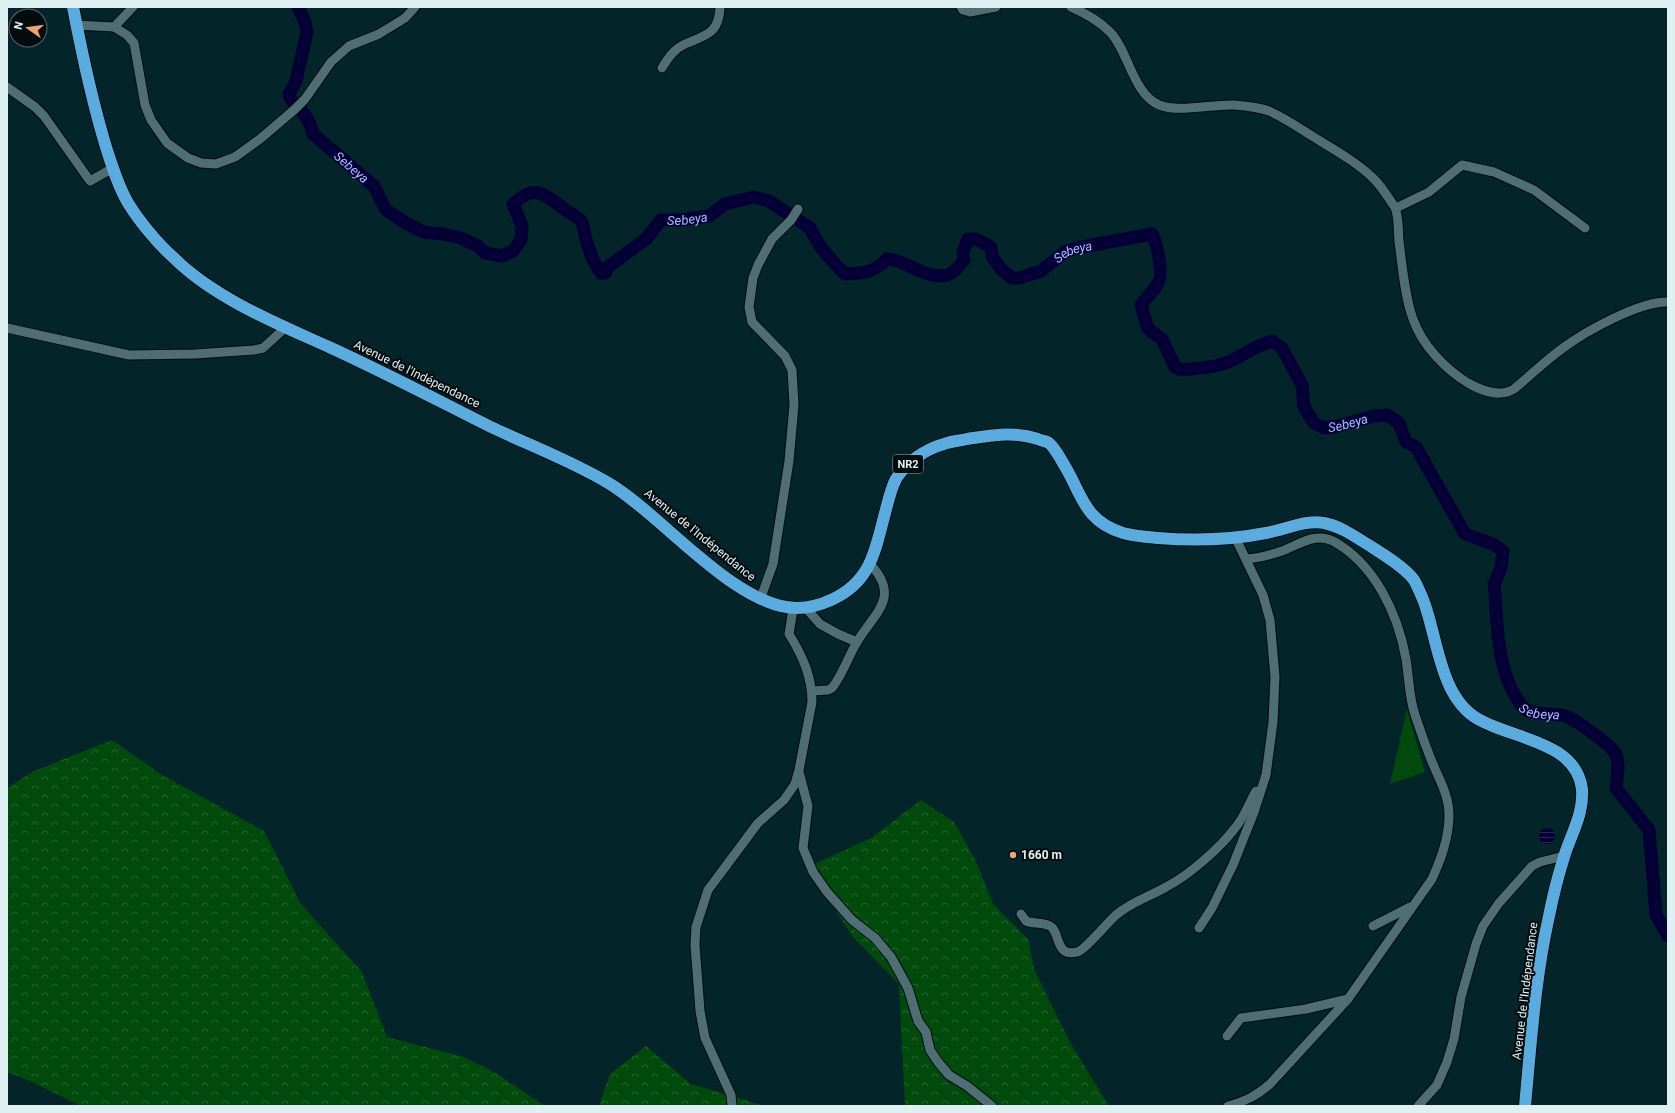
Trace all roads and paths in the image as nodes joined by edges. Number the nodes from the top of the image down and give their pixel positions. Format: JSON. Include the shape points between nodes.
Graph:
{"nodes":[{"id":1,"x":73,"y":7,"type":"edge"},
{"id":2,"x":133,"y":7,"type":"edge"},
{"id":3,"x":415,"y":7,"type":"edge"},
{"id":4,"x":720,"y":7,"type":"edge"},
{"id":5,"x":961,"y":7,"type":"edge"},
{"id":6,"x":996,"y":7,"type":"edge"},
{"id":7,"x":1071,"y":7,"type":"edge"},
{"id":8,"x":76,"y":25,"type":"junction"},
{"id":9,"x":114,"y":27,"type":"junction"},
{"id":10,"x":662,"y":68,"type":"dead end"},
{"id":11,"x":7,"y":87,"type":"edge"},
{"id":12,"x":113,"y":168,"type":"junction"},
{"id":13,"x":1396,"y":208,"type":"junction"},
{"id":14,"x":795,"y":214,"type":"dead end"},
{"id":15,"x":1585,"y":228,"type":"dead end"},
{"id":16,"x":1668,"y":302,"type":"edge"},
{"id":17,"x":7,"y":328,"type":"edge"},
{"id":18,"x":285,"y":328,"type":"junction"},
{"id":19,"x":1236,"y":539,"type":"junction"},
{"id":20,"x":1246,"y":559,"type":"junction"},
{"id":21,"x":871,"y":565,"type":"junction"},
{"id":22,"x":760,"y":600,"type":"junction"},
{"id":23,"x":799,"y":608,"type":"junction"},
{"id":24,"x":857,"y":642,"type":"junction"},
{"id":25,"x":812,"y":691,"type":"junction"},
{"id":26,"x":799,"y":770,"type":"junction"},
{"id":27,"x":1266,"y":774,"type":"junction"},
{"id":28,"x":1564,"y":856,"type":"junction"},
{"id":29,"x":1411,"y":906,"type":"junction"},
{"id":30,"x":1021,"y":914,"type":"dead end"},
{"id":31,"x":1373,"y":926,"type":"dead end"},
{"id":32,"x":1199,"y":928,"type":"dead end"},
{"id":33,"x":1348,"y":999,"type":"junction"},
{"id":34,"x":1227,"y":1036,"type":"dead end"},
{"id":35,"x":732,"y":1106,"type":"edge"},
{"id":36,"x":992,"y":1106,"type":"edge"},
{"id":37,"x":1228,"y":1106,"type":"edge"},
{"id":38,"x":1418,"y":1106,"type":"edge"},
{"id":39,"x":1525,"y":1106,"type":"edge"}],
"edges":[{"from":1,"to":8,"type":"highway","name":"Avenue de l'Indépendance","number":"NR2"},
{"from":2,"to":9,"type":"street"},
{"from":3,"to":9,"type":"street","via":[[405,18],[380,34],[349,46],[331,62],[294,110],[235,157],[216,164],[201,163],[188,158],[167,143],[150,120],[145,105],[134,43]]},
{"from":4,"to":10,"type":"street","via":[[717,26],[708,35],[685,44],[669,56]]},
{"from":5,"to":6,"type":"street","via":[[970,12]]},
{"from":7,"to":13,"type":"street","via":[[1091,16],[1110,32],[1120,46],[1137,83],[1158,105],[1179,108],[1234,105],[1269,111],[1355,164],[1374,179]]},
{"from":8,"to":9,"type":"street"},
{"from":8,"to":12,"type":"highway","name":"Avenue de l'Indépendance","number":"NR2","via":[[92,100]]},
{"from":11,"to":12,"type":"street","via":[[44,116],[90,181]]},
{"from":12,"to":18,"type":"highway","name":"Avenue de l'Indépendance","number":"NR2","via":[[128,202],[150,232],[174,258],[201,281]]},
{"from":13,"to":15,"type":"street","via":[[1429,192],[1462,165],[1494,172],[1534,190]]},
{"from":13,"to":16,"type":"street","via":[[1412,320],[1422,338],[1454,374],[1479,389],[1498,394],[1514,390],[1563,347],[1612,318],[1643,306]]},
{"from":14,"to":22,"type":"street","via":[[772,239],[758,265],[753,278],[749,307],[752,322],[785,356],[792,370],[794,405],[789,461],[773,564]]},
{"from":17,"to":18,"type":"street","via":[[130,355],[148,356],[254,350],[263,348]]},
{"from":18,"to":22,"type":"highway","name":"Avenue de l'Indépendance","number":"NR2","via":[[567,461],[609,484],[648,511],[740,588]]},
{"from":19,"to":20,"type":"street"},
{"from":19,"to":21,"type":"highway","name":"Avenue de l'Indépendance","number":"NR2","via":[[1138,536],[1104,526],[1086,508],[1069,472],[1050,444],[1024,435],[1003,434],[942,444],[910,462],[896,478]]},
{"from":19,"to":28,"type":"highway","name":"Avenue de l'Indépendance","number":"NR2","via":[[1310,522],[1326,523],[1376,550],[1414,579],[1431,624],[1442,668],[1467,711],[1499,729],[1552,748],[1570,761],[1577,771],[1582,786],[1580,817]]},
{"from":20,"to":27,"type":"street","via":[[1263,595],[1274,649],[1273,722]]},
{"from":20,"to":29,"type":"street","via":[[1282,551],[1302,541],[1320,538],[1332,541],[1365,567],[1378,585],[1398,625],[1406,659],[1412,705],[1447,798],[1449,814],[1441,860],[1432,879]]},
{"from":21,"to":23,"type":"highway","name":"Avenue de l'Indépendance","number":"NR2","via":[[857,584],[845,594],[820,606]]},
{"from":21,"to":24,"type":"street","via":[[884,585],[885,596],[878,612]]},
{"from":22,"to":23,"type":"highway","name":"Avenue de l'Indépendance","number":"NR2"},
{"from":23,"to":24,"type":"street","via":[[820,624]]},
{"from":23,"to":25,"type":"street","via":[[789,634],[805,661]]},
{"from":24,"to":25,"type":"street","via":[[832,688]]},
{"from":25,"to":26,"type":"street"},
{"from":26,"to":35,"type":"street","via":[[788,795],[758,822],[708,890],[696,927],[694,945],[705,1038],[731,1094]]},
{"from":26,"to":36,"type":"street","via":[[808,806],[803,848],[813,872],[852,920],[875,938],[891,957],[908,988],[918,1021],[926,1032],[930,1050],[938,1062],[949,1074]]},
{"from":27,"to":30,"type":"street","via":[[1236,828],[1223,842],[1199,864],[1167,887],[1117,914],[1084,949],[1076,953],[1067,952],[1061,948],[1050,926],[1026,921]]},
{"from":27,"to":32,"type":"street","via":[[1233,865]]},
{"from":28,"to":38,"type":"street","via":[[1532,866],[1499,903],[1483,926],[1461,997],[1454,1039],[1447,1062],[1437,1085]]},
{"from":28,"to":39,"type":"highway","name":"Avenue de l'Indépendance","number":"NR2","via":[[1541,953]]},
{"from":29,"to":31,"type":"street"},
{"from":29,"to":33,"type":"street"},
{"from":33,"to":34,"type":"street","via":[[1306,1009],[1241,1018]]},
{"from":33,"to":37,"type":"street","via":[[1258,1095]]}]}
